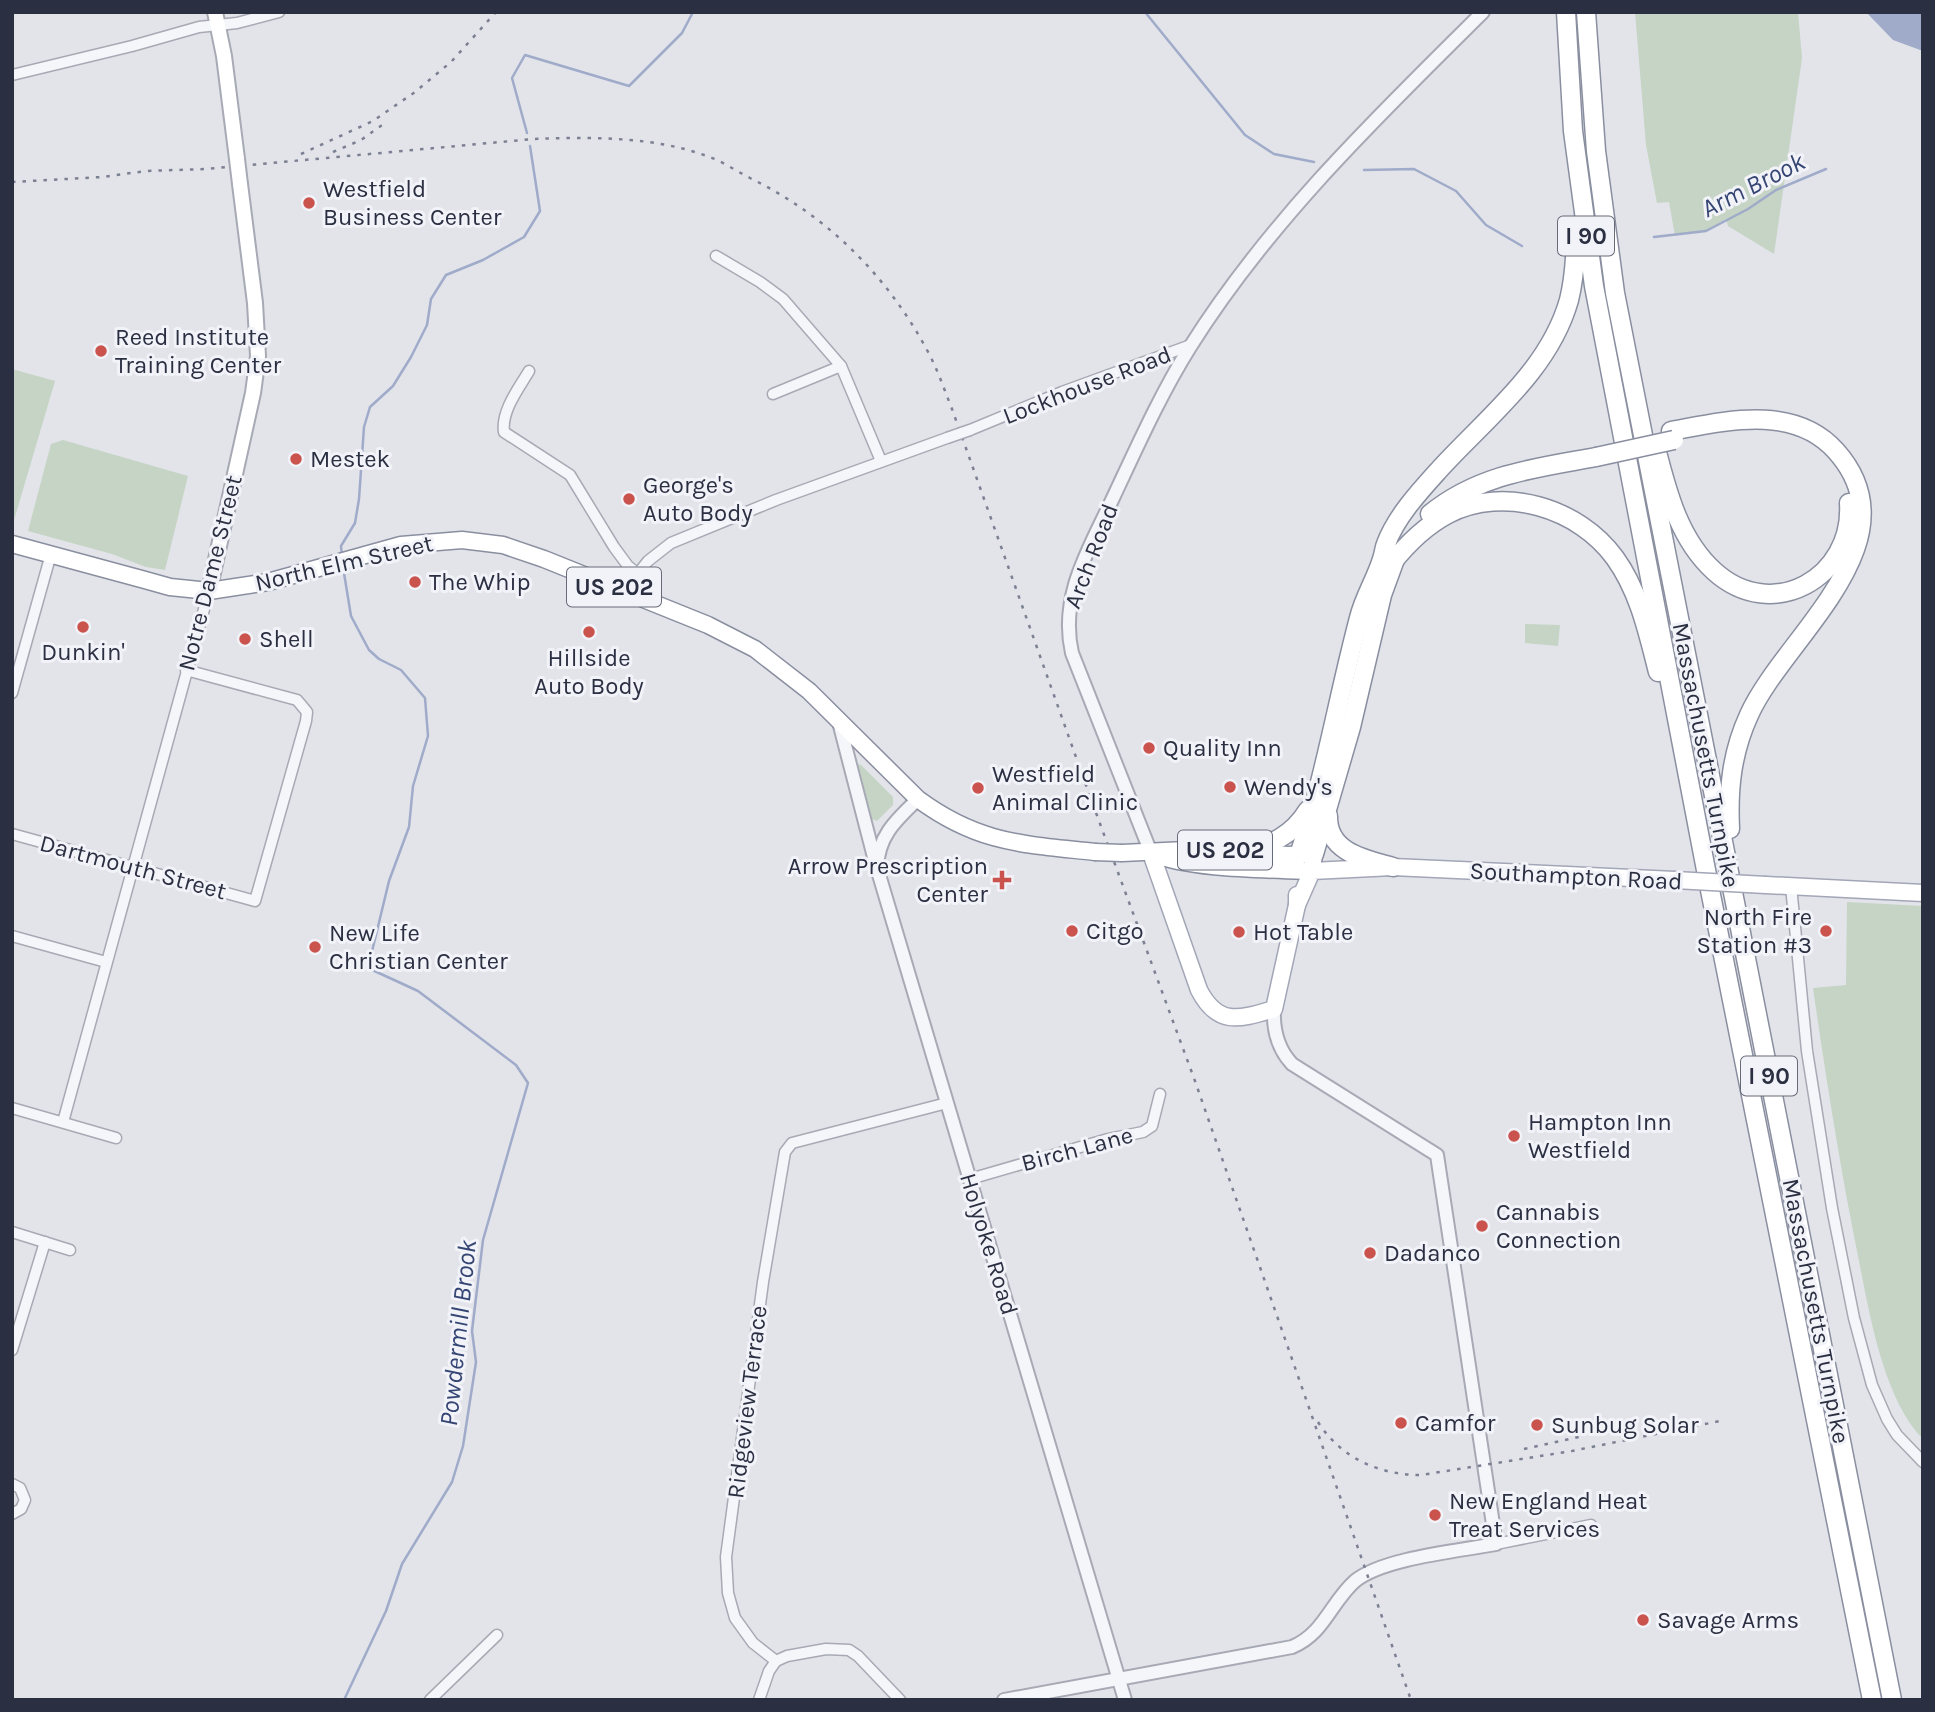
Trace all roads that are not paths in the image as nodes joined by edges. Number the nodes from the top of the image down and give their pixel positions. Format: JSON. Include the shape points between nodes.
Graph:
{"nodes":[{"id":1,"x":279,"y":12,"type":"edge"},
{"id":2,"x":1483,"y":12,"type":"edge"},
{"id":3,"x":1566,"y":12,"type":"edge"},
{"id":4,"x":1586,"y":12,"type":"edge"},
{"id":5,"x":216,"y":18,"type":"edge"},
{"id":6,"x":12,"y":75,"type":"edge"},
{"id":7,"x":1578,"y":177,"type":"junction"},
{"id":8,"x":716,"y":256,"type":"dead end"},
{"id":9,"x":1615,"y":293,"type":"junction"},
{"id":10,"x":1191,"y":345,"type":"junction"},
{"id":11,"x":841,"y":366,"type":"junction"},
{"id":12,"x":528,"y":371,"type":"dead end"},
{"id":13,"x":773,"y":394,"type":"dead end"},
{"id":14,"x":1673,"y":436,"type":"junction"},
{"id":15,"x":881,"y":461,"type":"junction"},
{"id":16,"x":12,"y":544,"type":"edge"},
{"id":17,"x":51,"y":554,"type":"junction"},
{"id":18,"x":1387,"y":561,"type":"junction"},
{"id":19,"x":638,"y":574,"type":"junction"},
{"id":20,"x":209,"y":591,"type":"junction"},
{"id":21,"x":624,"y":591,"type":"junction"},
{"id":22,"x":186,"y":670,"type":"junction"},
{"id":23,"x":12,"y":693,"type":"edge"},
{"id":24,"x":839,"y":722,"type":"junction"},
{"id":25,"x":1319,"y":788,"type":"junction"},
{"id":26,"x":918,"y":799,"type":"junction"},
{"id":27,"x":1329,"y":803,"type":"junction"},
{"id":28,"x":12,"y":834,"type":"edge"},
{"id":29,"x":1242,"y":851,"type":"junction"},
{"id":30,"x":1095,"y":852,"type":"joint"},
{"id":31,"x":1151,"y":853,"type":"junction"},
{"id":32,"x":1306,"y":862,"type":"junction"},
{"id":33,"x":132,"y":867,"type":"junction"},
{"id":34,"x":1392,"y":867,"type":"junction"},
{"id":35,"x":877,"y":869,"type":"junction"},
{"id":36,"x":1706,"y":870,"type":"junction"},
{"id":37,"x":1791,"y":886,"type":"junction"},
{"id":38,"x":1923,"y":893,"type":"edge"},
{"id":39,"x":12,"y":936,"type":"edge"},
{"id":40,"x":106,"y":962,"type":"junction"},
{"id":41,"x":1274,"y":1009,"type":"junction"},
{"id":42,"x":1160,"y":1094,"type":"dead end"},
{"id":43,"x":1773,"y":1094,"type":"junction"},
{"id":44,"x":947,"y":1103,"type":"junction"},
{"id":45,"x":12,"y":1108,"type":"edge"},
{"id":46,"x":63,"y":1122,"type":"junction"},
{"id":47,"x":116,"y":1138,"type":"dead end"},
{"id":48,"x":970,"y":1179,"type":"junction"},
{"id":49,"x":12,"y":1233,"type":"edge"},
{"id":50,"x":45,"y":1242,"type":"junction"},
{"id":51,"x":70,"y":1250,"type":"dead end"},
{"id":52,"x":12,"y":1350,"type":"edge"},
{"id":53,"x":1923,"y":1462,"type":"edge"},
{"id":54,"x":12,"y":1484,"type":"edge"},
{"id":55,"x":12,"y":1514,"type":"edge"},
{"id":56,"x":1591,"y":1525,"type":"dead end"},
{"id":57,"x":1496,"y":1544,"type":"junction"},
{"id":58,"x":497,"y":1635,"type":"dead end"},
{"id":59,"x":776,"y":1661,"type":"junction"},
{"id":60,"x":1118,"y":1678,"type":"junction"},
{"id":61,"x":430,"y":1700,"type":"edge"},
{"id":62,"x":759,"y":1700,"type":"edge"},
{"id":63,"x":900,"y":1700,"type":"edge"},
{"id":64,"x":1004,"y":1700,"type":"edge"},
{"id":65,"x":1125,"y":1700,"type":"edge"},
{"id":66,"x":1872,"y":1700,"type":"edge"},
{"id":67,"x":1892,"y":1700,"type":"edge"}],
"edges":[{"from":1,"to":5,"type":"street","via":[[237,23]]},
{"from":2,"to":10,"type":"street","name":"Lockhouse Road","via":[[1293,207]]},
{"from":3,"to":7,"type":"highway","name":"Massachusetts Turnpike","number":"I 90"},
{"from":4,"to":9,"type":"highway","name":"Massachusetts Turnpike","number":"I 90","via":[[1597,167]]},
{"from":5,"to":6,"type":"street","via":[[139,45]]},
{"from":5,"to":20,"type":"main road","name":"Notre Dame Street","bridge":true,"via":[[255,303],[258,365]]},
{"from":7,"to":18,"type":"highway","via":[[1574,272],[1557,333],[1532,370],[1408,507],[1385,544]]},
{"from":7,"to":36,"type":"highway","name":"Massachusetts Turnpike","number":"I 90","via":[[1594,286]]},
{"from":8,"to":11,"type":"street","via":[[783,299]]},
{"from":9,"to":14,"type":"highway","via":[[1669,494],[1682,529],[1699,555],[1725,580],[1768,594],[1801,587],[1832,563],[1846,536],[1850,505],[1841,475],[1821,451],[1791,434],[1758,428]]},
{"from":9,"to":43,"type":"highway","name":"Massachusetts Turnpike","number":"I 90"},
{"from":10,"to":15,"type":"street","name":"Lockhouse Road","bridge":true},
{"from":10,"to":31,"type":"street","name":"Arch Road","via":[[1105,514],[1074,587],[1068,619],[1077,668]]},
{"from":11,"to":13,"type":"street"},
{"from":11,"to":15,"type":"street"},
{"from":12,"to":19,"type":"street","via":[[503,423],[504,432],[570,475],[614,547]]},
{"from":14,"to":18,"type":"highway","bridge":true,"via":[[1516,471],[1470,488],[1422,521]]},
{"from":14,"to":43,"type":"highway","via":[[1741,420],[1799,426],[1830,444],[1855,479],[1861,501],[1854,553],[1839,584],[1750,713],[1731,771],[1731,830]]},
{"from":15,"to":19,"type":"street","name":"Lockhouse Road","via":[[671,543]]},
{"from":16,"to":17,"type":"main road","name":"North Elm Street","number":"US 202"},
{"from":17,"to":20,"type":"main road","name":"North Elm Street","number":"US 202","via":[[178,588]]},
{"from":17,"to":23,"type":"street"},
{"from":18,"to":25,"type":"highway","via":[[1359,618]]},
{"from":18,"to":27,"type":"highway"},
{"from":18,"to":36,"type":"highway","via":[[1435,521],[1488,502],[1547,508],[1599,539],[1620,565],[1640,608]]},
{"from":19,"to":21,"type":"street","name":"Lockhouse Road"},
{"from":20,"to":21,"type":"main road","name":"North Elm Street","number":"US 202","via":[[268,582],[401,545],[433,541],[503,545]]},
{"from":20,"to":22,"type":"street","name":"Notre Dame Street"},
{"from":21,"to":24,"type":"main road","name":"North Elm Street","number":"US 202","via":[[755,649],[809,691]]},
{"from":22,"to":33,"type":"street","name":"Notre Dame Street"},
{"from":22,"to":33,"type":"street","name":"Dartmouth Street","via":[[293,698],[305,707],[306,721],[254,901]]},
{"from":24,"to":26,"type":"main road","name":"North Elm Street","number":"US 202"},
{"from":24,"to":35,"type":"street"},
{"from":25,"to":29,"type":"highway","via":[[1292,831],[1270,844]]},
{"from":25,"to":32,"type":"highway"},
{"from":26,"to":30,"type":"main road","name":"North Elm Street","number":"US 202","via":[[965,828],[1009,843]]},
{"from":26,"to":35,"type":"street","name":"Holyoke Road","via":[[886,833],[877,854]]},
{"from":27,"to":32,"type":"highway"},
{"from":27,"to":34,"type":"highway","via":[[1328,829],[1336,841],[1356,857]]},
{"from":28,"to":33,"type":"street","name":"Dartmouth Street"},
{"from":29,"to":31,"type":"main road","name":"Southampton Road","number":"US 202"},
{"from":29,"to":32,"type":"main road","name":"Southampton Road","number":"US 202"},
{"from":30,"to":31,"type":"main road","name":"Southampton Road","number":"US 202","bridge":true},
{"from":31,"to":32,"type":"main road","name":"Southampton Road","number":"US 202","via":[[1178,862]]},
{"from":31,"to":41,"type":"main road","via":[[1207,1004],[1221,1016],[1252,1016]]},
{"from":32,"to":34,"type":"main road","name":"Southampton Road","number":"US 202"},
{"from":32,"to":41,"type":"main road"},
{"from":33,"to":40,"type":"street","name":"Notre Dame Street"},
{"from":34,"to":37,"type":"main road","name":"Southampton Road","number":"US 202","bridge":true},
{"from":35,"to":44,"type":"street","name":"Holyoke Road"},
{"from":36,"to":66,"type":"highway","name":"Massachusetts Turnpike","number":"I 90"},
{"from":37,"to":38,"type":"main road","name":"Southampton Road","number":"US 202"},
{"from":37,"to":53,"type":"street","via":[[1807,1051],[1854,1318],[1871,1385],[1887,1419]]},
{"from":39,"to":40,"type":"street"},
{"from":40,"to":46,"type":"street","name":"Notre Dame Street"},
{"from":41,"to":57,"type":"street","via":[[1275,1028],[1293,1064],[1437,1155]]},
{"from":42,"to":48,"type":"street","name":"Birch Lane","via":[[1152,1126],[1143,1132]]},
{"from":43,"to":67,"type":"highway","name":"Massachusetts Turnpike","number":"I 90"},
{"from":44,"to":48,"type":"street","name":"Holyoke Road"},
{"from":44,"to":59,"type":"street","name":"Ridgeview Terrace","via":[[792,1143],[785,1152],[726,1557],[735,1618],[752,1643]]},
{"from":45,"to":46,"type":"street"},
{"from":46,"to":47,"type":"street"},
{"from":48,"to":60,"type":"street","name":"Holyoke Road"},
{"from":49,"to":50,"type":"street"},
{"from":50,"to":51,"type":"street"},
{"from":50,"to":52,"type":"street"},
{"from":54,"to":55,"type":"street","via":[[25,1500]]},
{"from":56,"to":57,"type":"street"},
{"from":57,"to":60,"type":"street","via":[[1410,1560],[1366,1574],[1348,1588],[1319,1628],[1292,1647]]},
{"from":58,"to":61,"type":"street"},
{"from":59,"to":62,"type":"street"},
{"from":59,"to":63,"type":"street","via":[[826,1649],[849,1650]]},
{"from":60,"to":64,"type":"street"},
{"from":60,"to":65,"type":"street","name":"Holyoke Road"}]}
